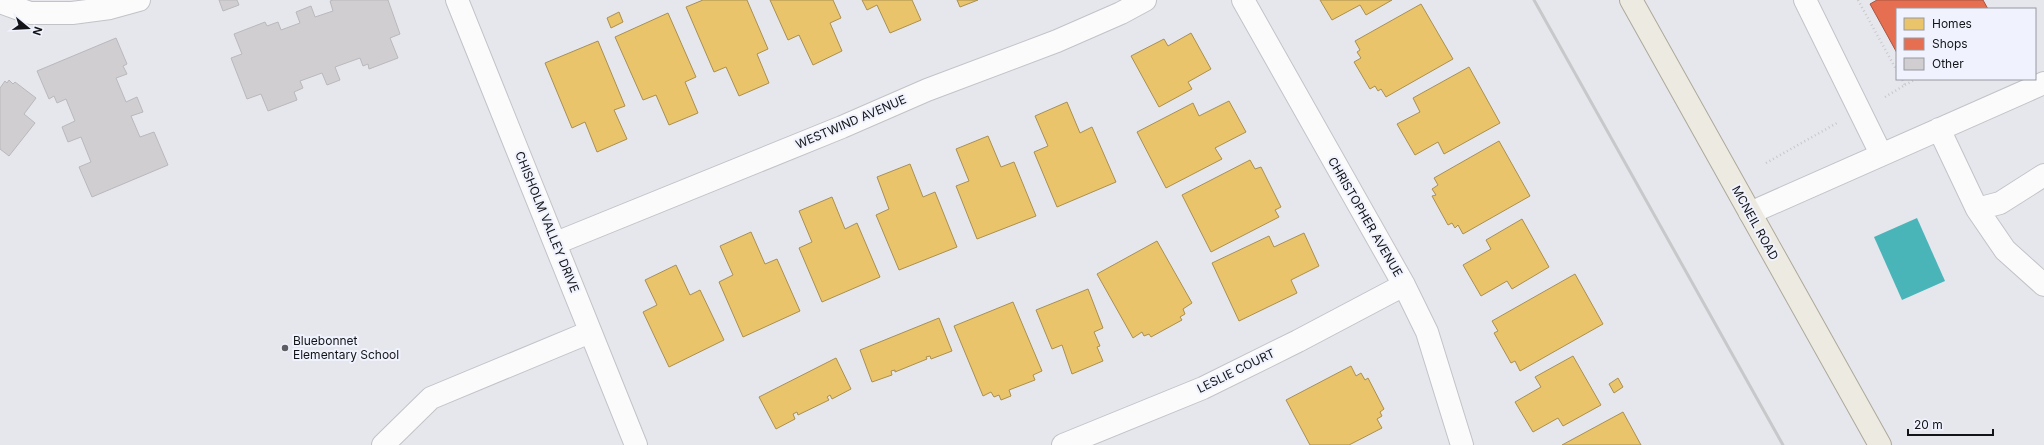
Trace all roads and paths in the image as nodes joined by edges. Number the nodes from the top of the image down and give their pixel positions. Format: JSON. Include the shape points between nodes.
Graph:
{"nodes":[{"id":1,"x":140,"y":0,"type":"edge"},
{"id":2,"x":457,"y":0,"type":"edge"},
{"id":3,"x":1145,"y":0,"type":"edge"},
{"id":4,"x":1243,"y":0,"type":"edge"},
{"id":5,"x":1631,"y":0,"type":"edge"},
{"id":6,"x":1805,"y":0,"type":"edge"},
{"id":7,"x":1858,"y":0,"type":"edge"},
{"id":8,"x":0,"y":2,"type":"edge"},
{"id":9,"x":1896,"y":68,"type":"edge"},
{"id":10,"x":1902,"y":80,"type":"edge"},
{"id":11,"x":1914,"y":80,"type":"edge"},
{"id":12,"x":2044,"y":83,"type":"edge"},
{"id":13,"x":1905,"y":85,"type":"junction"},
{"id":14,"x":1885,"y":97,"type":"dead end"},
{"id":15,"x":1841,"y":121,"type":"dead end"},
{"id":16,"x":1939,"y":129,"type":"junction"},
{"id":17,"x":1881,"y":154,"type":"junction"},
{"id":18,"x":1766,"y":164,"type":"dead end"},
{"id":19,"x":2044,"y":175,"type":"edge"},
{"id":20,"x":1977,"y":209,"type":"junction"},
{"id":21,"x":1750,"y":213,"type":"junction"},
{"id":22,"x":556,"y":243,"type":"junction"},
{"id":23,"x":1404,"y":285,"type":"junction"},
{"id":24,"x":2044,"y":285,"type":"edge"},
{"id":25,"x":590,"y":332,"type":"junction"},
{"id":26,"x":382,"y":445,"type":"edge"},
{"id":27,"x":636,"y":445,"type":"edge"},
{"id":28,"x":1063,"y":445,"type":"edge"},
{"id":29,"x":1462,"y":445,"type":"edge"},
{"id":30,"x":1880,"y":445,"type":"edge"}],
"edges":[{"from":1,"to":8,"type":"street","via":[[110,8],[72,13],[30,13]]},
{"from":2,"to":22,"type":"street","name":"CHISHOLM VALLEY DRIVE"},
{"from":3,"to":22,"type":"street","name":"WESTWIND AVENUE","via":[[1057,41],[927,90]]},
{"from":4,"to":23,"type":"street","name":"CHRISTOPHER AVENUE"},
{"from":5,"to":21,"type":"main road","name":"MCNEIL ROAD"},
{"from":6,"to":17,"type":"street"},
{"from":7,"to":9,"type":"path"},
{"from":10,"to":13,"type":"path"},
{"from":11,"to":13,"type":"path"},
{"from":12,"to":16,"type":"street"},
{"from":13,"to":14,"type":"path"},
{"from":15,"to":18,"type":"path"},
{"from":16,"to":17,"type":"street"},
{"from":16,"to":20,"type":"street"},
{"from":17,"to":21,"type":"street"},
{"from":19,"to":20,"type":"street","via":[[2000,202]]},
{"from":20,"to":24,"type":"street","via":[[2005,250]]},
{"from":21,"to":30,"type":"main road","name":"MCNEIL ROAD"},
{"from":22,"to":25,"type":"street","name":"CHISHOLM VALLEY DRIVE"},
{"from":23,"to":28,"type":"street","name":"LESLIE COURT","via":[[1203,388]]},
{"from":23,"to":29,"type":"street","name":"CHRISTOPHER AVENUE","via":[[1427,332]]},
{"from":25,"to":26,"type":"street","via":[[432,398]]},
{"from":25,"to":27,"type":"street","name":"CHISHOLM VALLEY DRIVE"}]}
